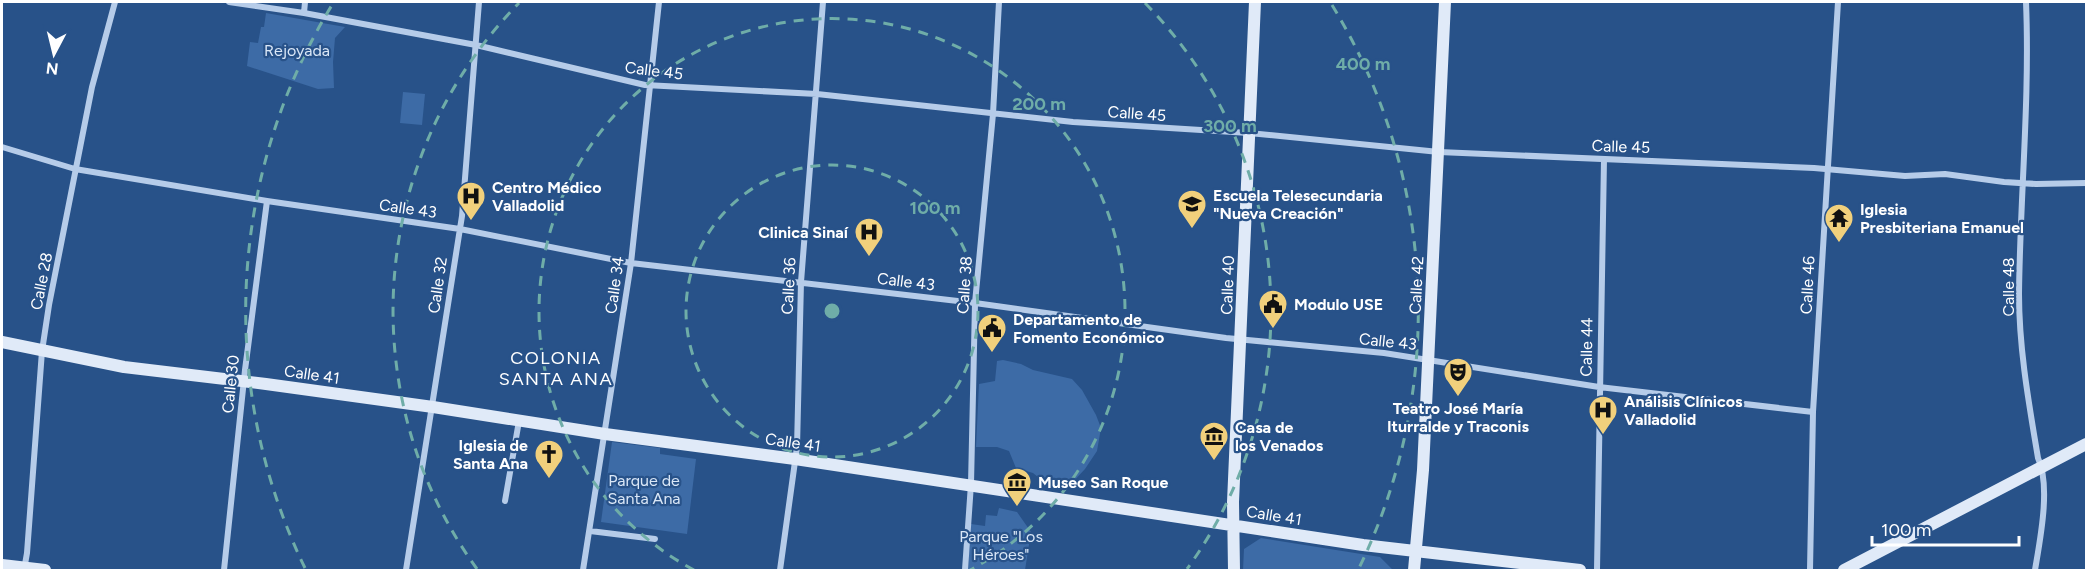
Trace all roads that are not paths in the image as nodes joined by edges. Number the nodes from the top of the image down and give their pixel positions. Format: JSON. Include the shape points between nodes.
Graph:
{"nodes":[{"id":1,"x":115,"y":2,"type":"edge"},
{"id":2,"x":229,"y":2,"type":"edge"},
{"id":3,"x":305,"y":2,"type":"edge"},
{"id":4,"x":479,"y":2,"type":"edge"},
{"id":5,"x":659,"y":2,"type":"edge"},
{"id":6,"x":823,"y":2,"type":"edge"},
{"id":7,"x":999,"y":2,"type":"edge"},
{"id":8,"x":1255,"y":2,"type":"edge"},
{"id":9,"x":1446,"y":2,"type":"edge"},
{"id":10,"x":1838,"y":2,"type":"edge"},
{"id":11,"x":2026,"y":2,"type":"edge"},
{"id":12,"x":304,"y":13,"type":"junction"},
{"id":13,"x":476,"y":45,"type":"junction"},
{"id":14,"x":651,"y":86,"type":"junction"},
{"id":15,"x":817,"y":94,"type":"junction"},
{"id":16,"x":993,"y":114,"type":"junction"},
{"id":17,"x":1249,"y":133,"type":"junction"},
{"id":18,"x":2,"y":147,"type":"edge"},
{"id":19,"x":1439,"y":152,"type":"junction"},
{"id":20,"x":1604,"y":159,"type":"junction"},
{"id":21,"x":1828,"y":169,"type":"junction"},
{"id":22,"x":75,"y":170,"type":"junction"},
{"id":23,"x":2024,"y":183,"type":"junction"},
{"id":24,"x":2086,"y":183,"type":"edge"},
{"id":25,"x":267,"y":201,"type":"junction"},
{"id":26,"x":460,"y":229,"type":"junction"},
{"id":27,"x":631,"y":262,"type":"junction"},
{"id":28,"x":801,"y":282,"type":"junction"},
{"id":29,"x":975,"y":303,"type":"junction"},
{"id":30,"x":1241,"y":340,"type":"junction"},
{"id":31,"x":2,"y":342,"type":"edge"},
{"id":32,"x":42,"y":351,"type":"junction"},
{"id":33,"x":1429,"y":359,"type":"junction"},
{"id":34,"x":244,"y":381,"type":"junction"},
{"id":35,"x":1599,"y":387,"type":"junction"},
{"id":36,"x":433,"y":407,"type":"junction"},
{"id":37,"x":1813,"y":412,"type":"junction"},
{"id":38,"x":519,"y":421,"type":"junction"},
{"id":39,"x":605,"y":434,"type":"junction"},
{"id":40,"x":2086,"y":444,"type":"edge"},
{"id":41,"x":795,"y":459,"type":"junction"},
{"id":42,"x":2042,"y":466,"type":"junction"},
{"id":43,"x":971,"y":484,"type":"junction"},
{"id":44,"x":505,"y":501,"type":"dead end"},
{"id":45,"x":1234,"y":525,"type":"junction"},
{"id":46,"x":590,"y":531,"type":"junction"},
{"id":47,"x":655,"y":539,"type":"dead end"},
{"id":48,"x":1416,"y":551,"type":"junction"},
{"id":49,"x":2,"y":566,"type":"edge"},
{"id":50,"x":24,"y":569,"type":"edge"},
{"id":51,"x":45,"y":570,"type":"edge"},
{"id":52,"x":224,"y":570,"type":"edge"},
{"id":53,"x":406,"y":570,"type":"edge"},
{"id":54,"x":583,"y":570,"type":"edge"},
{"id":55,"x":780,"y":570,"type":"edge"},
{"id":56,"x":965,"y":570,"type":"edge"},
{"id":57,"x":1234,"y":570,"type":"edge"},
{"id":58,"x":1414,"y":570,"type":"edge"},
{"id":59,"x":1580,"y":570,"type":"edge"},
{"id":60,"x":1597,"y":570,"type":"edge"},
{"id":61,"x":1810,"y":570,"type":"edge"},
{"id":62,"x":1844,"y":570,"type":"edge"},
{"id":63,"x":2035,"y":570,"type":"edge"}],
"edges":[{"from":1,"to":22,"type":"street","name":"Calle 28"},
{"from":2,"to":12,"type":"street","name":"Calle 45"},
{"from":3,"to":12,"type":"street"},
{"from":4,"to":13,"type":"street","name":"Calle 32"},
{"from":5,"to":14,"type":"street","name":"Calle 34"},
{"from":6,"to":15,"type":"street","name":"Calle 36"},
{"from":7,"to":16,"type":"street","name":"Calle 38"},
{"from":8,"to":17,"type":"main road","name":"Calle 40"},
{"from":9,"to":19,"type":"main road","name":"Calle 42"},
{"from":10,"to":21,"type":"street","name":"Calle 46"},
{"from":11,"to":23,"type":"street","name":"Calle 48"},
{"from":12,"to":13,"type":"street","name":"Calle 45"},
{"from":13,"to":14,"type":"street","name":"Calle 45"},
{"from":13,"to":26,"type":"street","name":"Calle 32"},
{"from":14,"to":15,"type":"street","name":"Calle 45"},
{"from":14,"to":27,"type":"street","name":"Calle 34"},
{"from":15,"to":16,"type":"street","name":"Calle 45"},
{"from":15,"to":28,"type":"street","name":"Calle 36"},
{"from":16,"to":17,"type":"street","name":"Calle 45"},
{"from":16,"to":29,"type":"street","name":"Calle 38"},
{"from":17,"to":19,"type":"street","name":"Calle 45"},
{"from":17,"to":30,"type":"main road","name":"Calle 40"},
{"from":18,"to":22,"type":"street","name":"Calle 43"},
{"from":19,"to":20,"type":"street","name":"Calle 45"},
{"from":19,"to":33,"type":"main road","name":"Calle 42"},
{"from":20,"to":21,"type":"street","name":"Calle 45"},
{"from":20,"to":35,"type":"street","name":"Calle 44"},
{"from":21,"to":23,"type":"street","name":"Calle 45","via":[[1905,176],[1945,174]]},
{"from":21,"to":37,"type":"street","name":"Calle 46"},
{"from":22,"to":25,"type":"street","name":"Calle 43"},
{"from":22,"to":32,"type":"street","name":"Calle 28"},
{"from":23,"to":24,"type":"street","name":"Calle 45"},
{"from":23,"to":42,"type":"street","name":"Calle 48","via":[[2019,295],[2022,352]]},
{"from":25,"to":26,"type":"street","name":"Calle 43"},
{"from":25,"to":34,"type":"street","name":"Calle 30"},
{"from":26,"to":27,"type":"street","name":"Calle 43"},
{"from":26,"to":36,"type":"street","name":"Calle 32"},
{"from":27,"to":28,"type":"street","name":"Calle 43"},
{"from":27,"to":39,"type":"street","name":"Calle 34"},
{"from":28,"to":29,"type":"street","name":"Calle 43"},
{"from":28,"to":41,"type":"street","name":"Calle 36"},
{"from":29,"to":30,"type":"street","name":"Calle 43"},
{"from":29,"to":43,"type":"street","name":"Calle 38"},
{"from":30,"to":33,"type":"street","name":"Calle 43"},
{"from":30,"to":45,"type":"main road","name":"Calle 40"},
{"from":31,"to":32,"type":"main road","name":"Calle 41"},
{"from":32,"to":34,"type":"main road","name":"Calle 41","via":[[124,368]]},
{"from":32,"to":50,"type":"street","name":"Calle 28"},
{"from":33,"to":35,"type":"street","name":"Calle 43"},
{"from":33,"to":48,"type":"main road","name":"Calle 42"},
{"from":34,"to":36,"type":"main road","name":"Calle 41"},
{"from":34,"to":52,"type":"street","name":"Calle 30"},
{"from":35,"to":37,"type":"street","name":"Calle 43"},
{"from":35,"to":60,"type":"street","name":"Calle 44"},
{"from":36,"to":38,"type":"main road","name":"Calle 41"},
{"from":36,"to":53,"type":"street","name":"Calle 32"},
{"from":37,"to":61,"type":"street","name":"Calle 46"},
{"from":38,"to":39,"type":"main road","name":"Calle 41"},
{"from":38,"to":44,"type":"street"},
{"from":39,"to":41,"type":"main road","name":"Calle 41"},
{"from":39,"to":46,"type":"street","name":"Calle 34"},
{"from":40,"to":42,"type":"main road"},
{"from":41,"to":43,"type":"main road","name":"Calle 41"},
{"from":41,"to":55,"type":"street","name":"Calle 36"},
{"from":42,"to":62,"type":"main road"},
{"from":42,"to":63,"type":"street","name":"Calle 48","via":[[2043,519]]},
{"from":43,"to":45,"type":"main road","name":"Calle 41"},
{"from":43,"to":56,"type":"street","name":"Calle 38"},
{"from":45,"to":48,"type":"main road","name":"Calle 41"},
{"from":45,"to":57,"type":"main road","name":"Calle 40"},
{"from":46,"to":47,"type":"street"},
{"from":46,"to":54,"type":"street","name":"Calle 34"},
{"from":48,"to":58,"type":"main road","name":"Calle 42"},
{"from":48,"to":59,"type":"main road","name":"Calle 41"},
{"from":49,"to":50,"type":"main road"},
{"from":50,"to":51,"type":"main road"}]}
